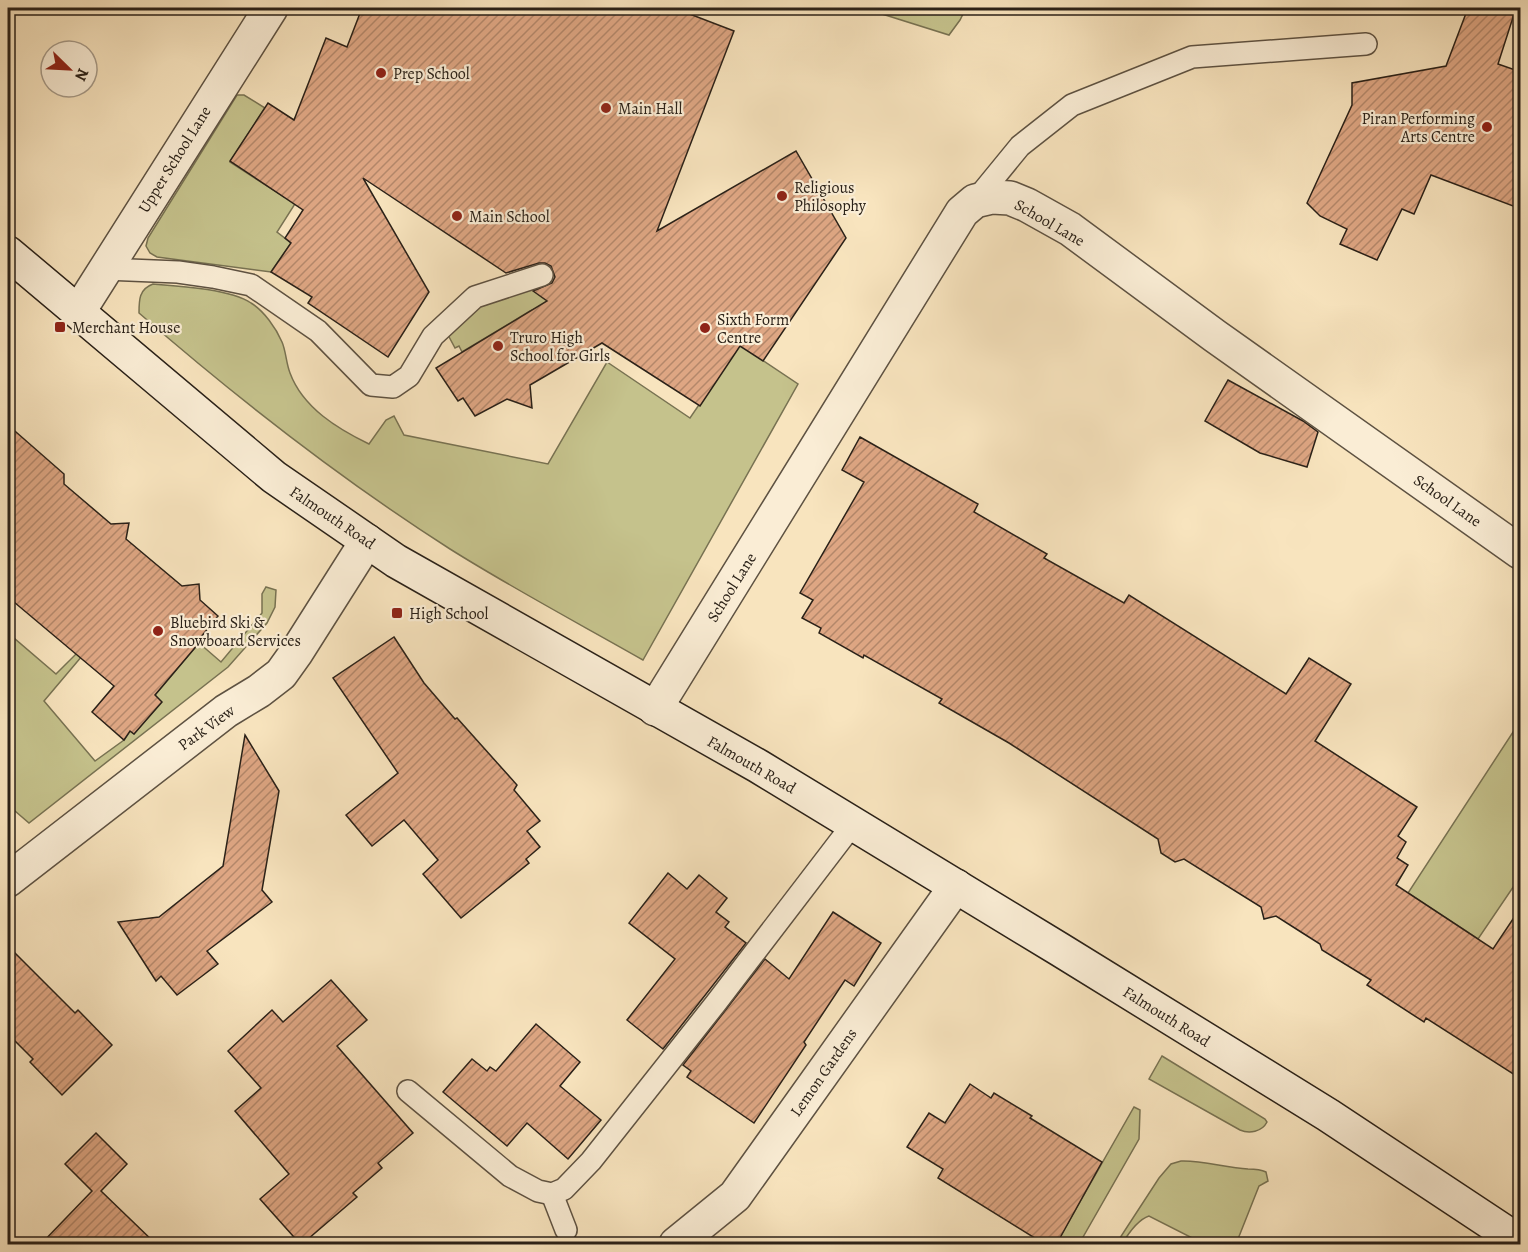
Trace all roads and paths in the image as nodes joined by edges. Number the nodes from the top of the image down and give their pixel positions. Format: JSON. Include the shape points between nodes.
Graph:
{"nodes":[{"id":1,"x":271,"y":8,"type":"edge"},
{"id":2,"x":1366,"y":44,"type":"dead end"},
{"id":3,"x":975,"y":201,"type":"junction"},
{"id":4,"x":8,"y":253,"type":"edge"},
{"id":5,"x":105,"y":269,"type":"junction"},
{"id":6,"x":542,"y":275,"type":"dead end"},
{"id":7,"x":79,"y":311,"type":"junction"},
{"id":8,"x":368,"y":541,"type":"junction"},
{"id":9,"x":1521,"y":552,"type":"edge"},
{"id":10,"x":655,"y":709,"type":"junction"},
{"id":11,"x":853,"y":824,"type":"junction"},
{"id":12,"x":8,"y":880,"type":"edge"},
{"id":13,"x":956,"y":886,"type":"junction"},
{"id":14,"x":408,"y":1091,"type":"dead end"},
{"id":15,"x":552,"y":1194,"type":"junction"},
{"id":16,"x":567,"y":1230,"type":"dead end"},
{"id":17,"x":1521,"y":1242,"type":"edge"},
{"id":18,"x":676,"y":1245,"type":"edge"}],
"edges":[{"from":1,"to":5,"type":"street","name":"Upper School Lane"},
{"from":2,"to":3,"type":"lane","via":[[1192,57],[1115,87],[1072,105],[1020,146]]},
{"from":3,"to":9,"type":"street","name":"School Lane","via":[[1010,198],[1070,229]]},
{"from":3,"to":10,"type":"street","name":"School Lane","via":[[962,212]]},
{"from":4,"to":7,"type":"street","name":"Falmouth Road"},
{"from":5,"to":6,"type":"lane","via":[[178,272],[251,285],[318,331],[371,385],[393,387],[409,376],[433,336],[475,297]]},
{"from":5,"to":7,"type":"street","name":"Upper School Lane"},
{"from":7,"to":8,"type":"street","name":"Falmouth Road","via":[[274,477]]},
{"from":8,"to":10,"type":"street","name":"Falmouth Road","via":[[455,596]]},
{"from":8,"to":12,"type":"street","name":"Park View","via":[[281,674],[226,711]]},
{"from":10,"to":11,"type":"street","name":"Falmouth Road"},
{"from":11,"to":13,"type":"street","name":"Falmouth Road"},
{"from":11,"to":15,"type":"lane","via":[[591,1161],[564,1189]]},
{"from":13,"to":17,"type":"street","name":"Falmouth Road","via":[[1328,1115]]},
{"from":13,"to":18,"type":"street","name":"Lemon Gardens","via":[[735,1196]]},
{"from":14,"to":15,"type":"lane","via":[[510,1176]]},
{"from":15,"to":16,"type":"lane"}]}
